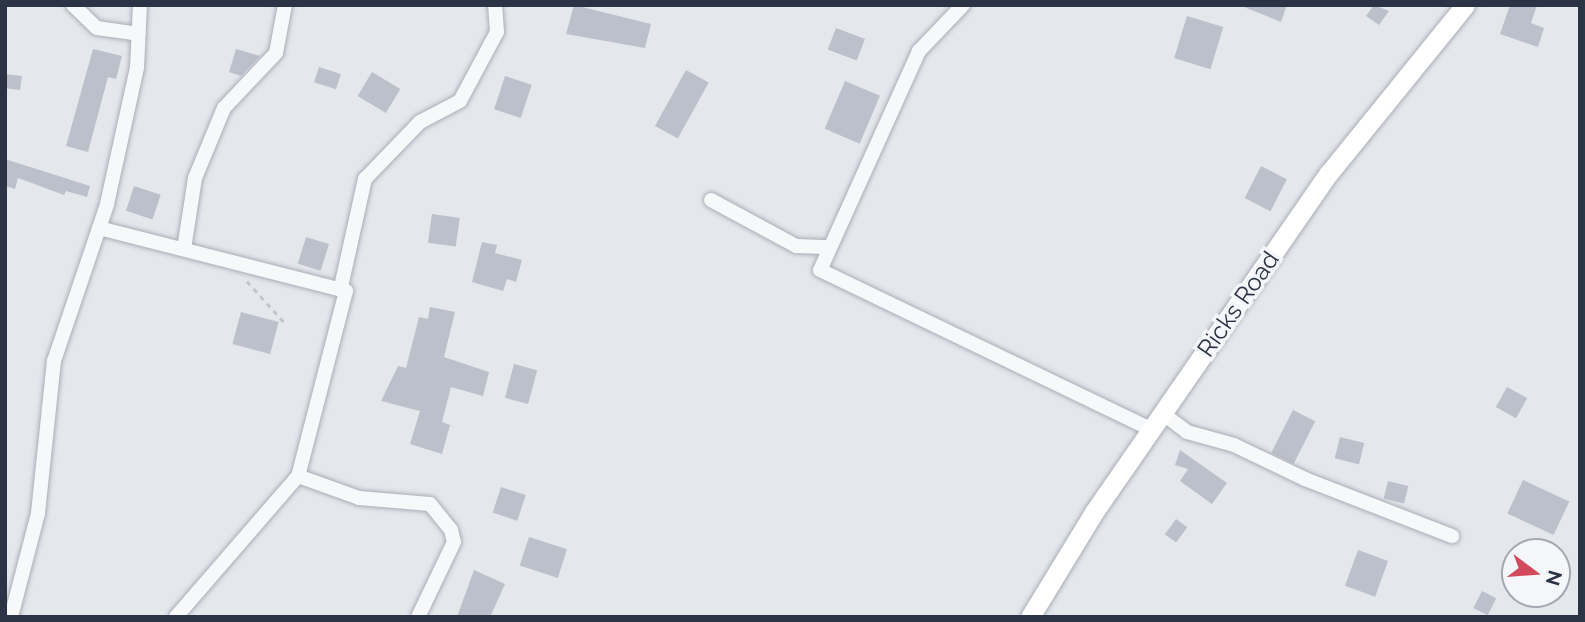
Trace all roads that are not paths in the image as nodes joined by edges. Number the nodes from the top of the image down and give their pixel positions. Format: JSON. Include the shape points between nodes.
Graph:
{"nodes":[{"id":1,"x":73,"y":5,"type":"edge"},
{"id":2,"x":140,"y":5,"type":"edge"},
{"id":3,"x":285,"y":5,"type":"edge"},
{"id":4,"x":495,"y":5,"type":"edge"},
{"id":5,"x":963,"y":5,"type":"edge"},
{"id":6,"x":1465,"y":5,"type":"edge"},
{"id":7,"x":139,"y":34,"type":"junction"},
{"id":8,"x":711,"y":200,"type":"dead end"},
{"id":9,"x":99,"y":228,"type":"junction"},
{"id":10,"x":830,"y":247,"type":"junction"},
{"id":11,"x":184,"y":249,"type":"junction"},
{"id":12,"x":341,"y":287,"type":"junction"},
{"id":13,"x":1157,"y":421,"type":"junction"},
{"id":14,"x":298,"y":476,"type":"junction"},
{"id":15,"x":1452,"y":536,"type":"dead end"},
{"id":16,"x":11,"y":617,"type":"edge"},
{"id":17,"x":176,"y":617,"type":"edge"},
{"id":18,"x":418,"y":617,"type":"edge"},
{"id":19,"x":1030,"y":617,"type":"edge"}],
"edges":[{"from":1,"to":7,"type":"street","via":[[97,28]]},
{"from":2,"to":7,"type":"street"},
{"from":3,"to":11,"type":"street","via":[[276,52],[225,108],[195,178]]},
{"from":4,"to":12,"type":"street","via":[[497,32],[460,101],[420,122],[365,179]]},
{"from":5,"to":10,"type":"street","via":[[919,51]]},
{"from":6,"to":13,"type":"street","name":"Ricks Road","via":[[1329,173]]},
{"from":7,"to":9,"type":"street","via":[[137,68]]},
{"from":8,"to":10,"type":"street","via":[[796,246]]},
{"from":9,"to":11,"type":"street"},
{"from":9,"to":16,"type":"street","via":[[54,361],[38,513]]},
{"from":10,"to":13,"type":"street","via":[[820,270]]},
{"from":11,"to":12,"type":"street"},
{"from":12,"to":14,"type":"street","via":[[346,291]]},
{"from":13,"to":15,"type":"street","via":[[1234,446]]},
{"from":13,"to":19,"type":"street","name":"Ricks Road"},
{"from":14,"to":17,"type":"street"},
{"from":14,"to":18,"type":"street","via":[[359,498],[430,505],[451,530],[454,542]]}]}
